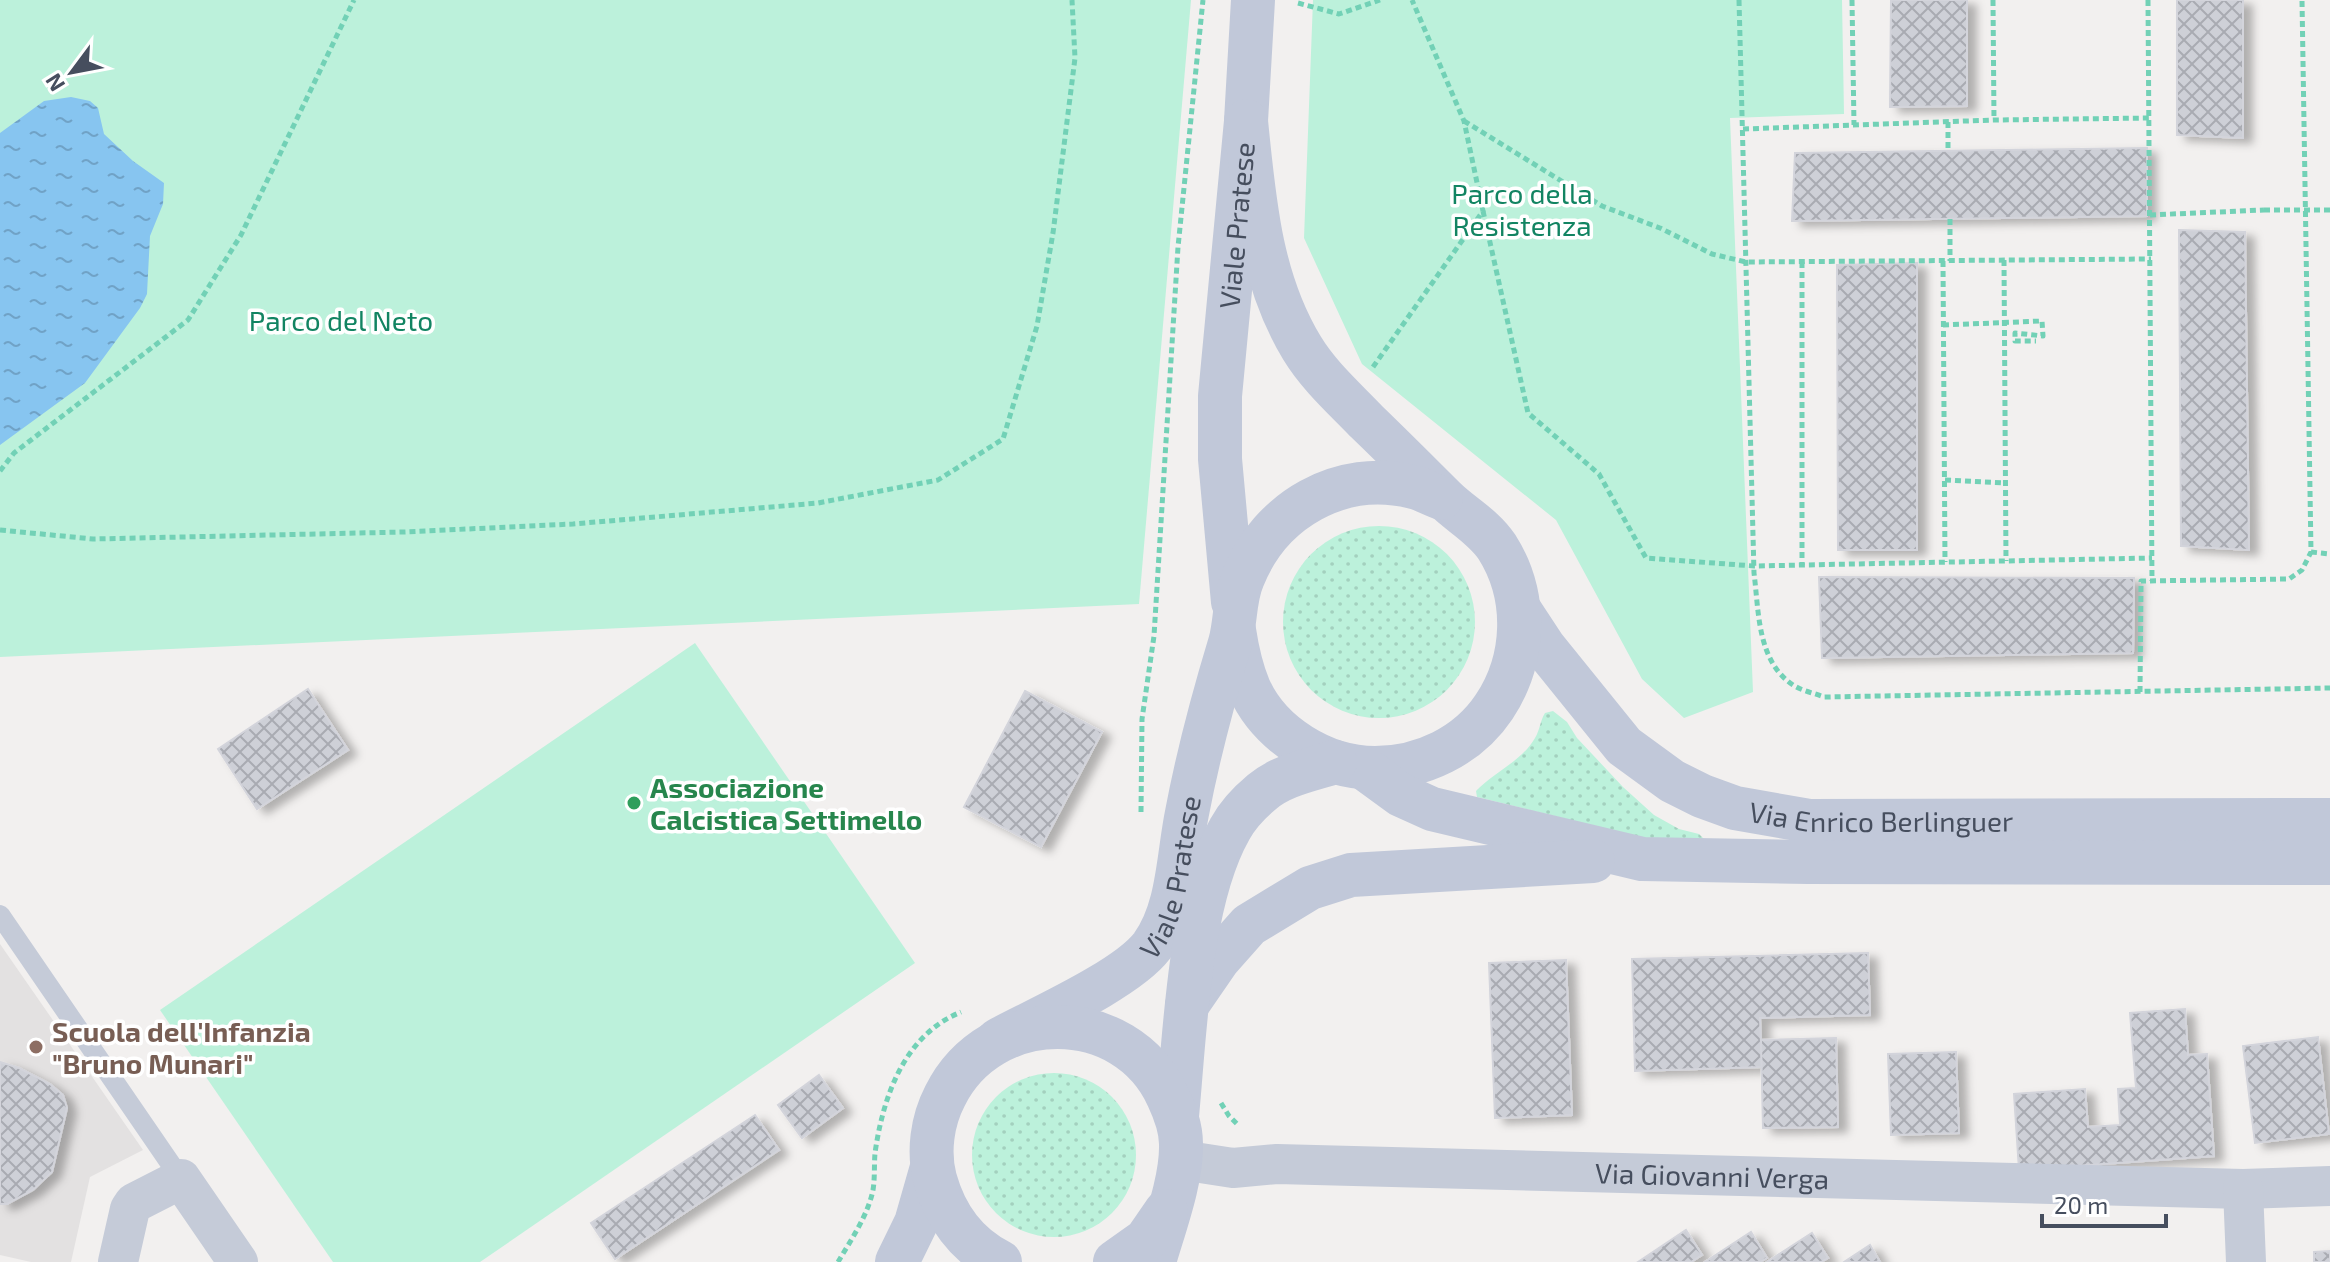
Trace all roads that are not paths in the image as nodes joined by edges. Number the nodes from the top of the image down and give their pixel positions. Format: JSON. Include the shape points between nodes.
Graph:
{"nodes":[{"id":1,"x":1253,"y":0,"type":"edge"},
{"id":2,"x":1246,"y":121,"type":"junction"},
{"id":3,"x":1447,"y":501,"type":"junction"},
{"id":4,"x":1519,"y":609,"type":"junction"},
{"id":5,"x":1234,"y":623,"type":"junction"},
{"id":6,"x":1349,"y":765,"type":"junction"},
{"id":7,"x":2330,"y":820,"type":"edge"},
{"id":8,"x":1642,"y":859,"type":"junction"},
{"id":9,"x":2330,"y":863,"type":"edge"},
{"id":10,"x":0,"y":915,"type":"edge"},
{"id":11,"x":1187,"y":1005,"type":"junction"},
{"id":12,"x":998,"y":1040,"type":"junction"},
{"id":13,"x":1177,"y":1116,"type":"junction"},
{"id":14,"x":1181,"y":1160,"type":"junction"},
{"id":15,"x":932,"y":1167,"type":"junction"},
{"id":16,"x":181,"y":1179,"type":"junction"},
{"id":17,"x":2330,"y":1186,"type":"edge"},
{"id":18,"x":2243,"y":1189,"type":"junction"},
{"id":19,"x":1169,"y":1206,"type":"junction"},
{"id":20,"x":986,"y":1260,"type":"edge"},
{"id":21,"x":118,"y":1262,"type":"edge"},
{"id":22,"x":238,"y":1262,"type":"edge"},
{"id":23,"x":897,"y":1262,"type":"edge"},
{"id":24,"x":1115,"y":1262,"type":"edge"},
{"id":25,"x":1154,"y":1262,"type":"edge"},
{"id":26,"x":2246,"y":1262,"type":"edge"}],
"edges":[{"from":1,"to":2,"type":"main road","name":"Viale Pratese"},
{"from":2,"to":3,"type":"main road","name":"Viale Pratese","via":[[1261,245],[1302,348],[1327,381]]},
{"from":2,"to":5,"type":"main road","name":"Viale Pratese","via":[[1220,396]]},
{"from":3,"to":4,"type":"main road","name":"Viale Pratese","via":[[1496,546]]},
{"from":3,"to":5,"type":"main road","name":"Viale Pratese","via":[[1414,487],[1378,483],[1343,487],[1309,500],[1280,521],[1257,548],[1241,581]]},
{"from":4,"to":6,"type":"main road","name":"Viale Pratese","via":[[1515,665],[1489,715],[1469,735],[1420,762],[1392,768]]},
{"from":4,"to":7,"type":"main road","name":"Via Enrico Berlinguer","via":[[1624,746],[1672,781],[1735,808],[1809,821]]},
{"from":5,"to":6,"type":"main road","name":"Viale Pratese","via":[[1240,664],[1266,714],[1309,751]]},
{"from":5,"to":12,"type":"main road","name":"Viale Pratese","via":[[1206,722],[1171,906],[1152,946],[1120,974]]},
{"from":6,"to":8,"type":"main road","name":"Via Enrico Berlinguer","via":[[1432,809]]},
{"from":6,"to":11,"type":"main road","name":"Viale Pratese","via":[[1287,777],[1264,790],[1231,826],[1200,918]]},
{"from":8,"to":9,"type":"main road","name":"Via Enrico Berlinguer"},
{"from":8,"to":11,"type":"main road","name":"Via Enrico Berlinguer","via":[[1351,875],[1324,883],[1249,925]]},
{"from":10,"to":16,"type":"lane"},
{"from":11,"to":13,"type":"main road","name":"Viale Pratese"},
{"from":12,"to":13,"type":"main road","via":[[1033,1027],[1069,1026],[1105,1036],[1137,1055],[1161,1082]]},
{"from":12,"to":15,"type":"main road","via":[[952,1080],[935,1122]]},
{"from":13,"to":14,"type":"main road"},
{"from":14,"to":18,"type":"street","name":"Via Giovanni Verga","via":[[1233,1168],[1277,1164]]},
{"from":14,"to":19,"type":"main road"},
{"from":15,"to":20,"type":"main road","via":[[942,1202]]},
{"from":15,"to":23,"type":"main road","via":[[916,1223]]},
{"from":16,"to":21,"type":"street","via":[[134,1203]]},
{"from":16,"to":22,"type":"street"},
{"from":17,"to":18,"type":"street","name":"Via Giovanni Verga"},
{"from":18,"to":26,"type":"street"},
{"from":19,"to":24,"type":"main road","via":[[1146,1240]]},
{"from":19,"to":25,"type":"main road"}]}
